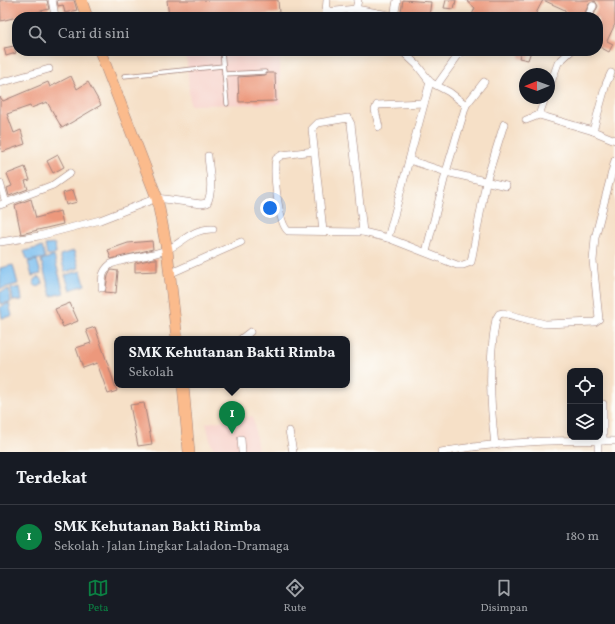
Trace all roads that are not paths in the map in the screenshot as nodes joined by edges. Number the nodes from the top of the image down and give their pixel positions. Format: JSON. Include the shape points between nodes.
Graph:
{"nodes":[{"id":1,"x":52,"y":0,"type":"edge"},
{"id":2,"x":81,"y":0,"type":"edge"},
{"id":3,"x":327,"y":0,"type":"edge"},
{"id":4,"x":358,"y":0,"type":"edge"},
{"id":5,"x":397,"y":0,"type":"edge"},
{"id":6,"x":594,"y":6,"type":"dead end"},
{"id":7,"x":356,"y":9,"type":"junction"},
{"id":8,"x":54,"y":12,"type":"edge"},
{"id":9,"x":85,"y":12,"type":"edge"},
{"id":10,"x":372,"y":12,"type":"edge"},
{"id":11,"x":395,"y":12,"type":"edge"},
{"id":12,"x":591,"y":12,"type":"edge"},
{"id":13,"x":102,"y":56,"type":"edge"},
{"id":14,"x":222,"y":56,"type":"edge"},
{"id":15,"x":407,"y":56,"type":"edge"},
{"id":16,"x":457,"y":56,"type":"edge"},
{"id":17,"x":566,"y":56,"type":"edge"},
{"id":18,"x":223,"y":66,"type":"junction"},
{"id":19,"x":49,"y":69,"type":"dead end"},
{"id":20,"x":555,"y":71,"type":"edge"},
{"id":21,"x":266,"y":72,"type":"dead end"},
{"id":22,"x":611,"y":73,"type":"dead end"},
{"id":23,"x":224,"y":74,"type":"junction"},
{"id":24,"x":124,"y":76,"type":"dead end"},
{"id":25,"x":484,"y":82,"type":"dead end"},
{"id":26,"x":0,"y":83,"type":"edge"},
{"id":27,"x":433,"y":83,"type":"junction"},
{"id":28,"x":424,"y":103,"type":"junction"},
{"id":29,"x":227,"y":104,"type":"dead end"},
{"id":30,"x":543,"y":104,"type":"edge"},
{"id":31,"x":466,"y":105,"type":"junction"},
{"id":32,"x":539,"y":116,"type":"junction"},
{"id":33,"x":526,"y":120,"type":"dead end"},
{"id":34,"x":504,"y":124,"type":"dead end"},
{"id":35,"x":379,"y":127,"type":"dead end"},
{"id":36,"x":594,"y":131,"type":"junction"},
{"id":37,"x":615,"y":140,"type":"edge"},
{"id":38,"x":314,"y":151,"type":"junction"},
{"id":39,"x":208,"y":156,"type":"dead end"},
{"id":40,"x":409,"y":160,"type":"junction"},
{"id":41,"x":615,"y":160,"type":"edge"},
{"id":42,"x":446,"y":172,"type":"junction"},
{"id":43,"x":70,"y":173,"type":"dead end"},
{"id":44,"x":0,"y":182,"type":"edge"},
{"id":45,"x":486,"y":182,"type":"junction"},
{"id":46,"x":506,"y":186,"type":"dead end"},
{"id":47,"x":157,"y":198,"type":"junction"},
{"id":48,"x":3,"y":204,"type":"edge"},
{"id":49,"x":213,"y":229,"type":"dead end"},
{"id":50,"x":323,"y":231,"type":"junction"},
{"id":51,"x":362,"y":232,"type":"junction"},
{"id":52,"x":388,"y":238,"type":"junction"},
{"id":53,"x":0,"y":242,"type":"edge"},
{"id":54,"x":241,"y":242,"type":"dead end"},
{"id":55,"x":167,"y":250,"type":"junction"},
{"id":56,"x":426,"y":252,"type":"junction"},
{"id":57,"x":169,"y":274,"type":"junction"},
{"id":58,"x":102,"y":288,"type":"dead end"},
{"id":59,"x":250,"y":332,"type":"dead end"},
{"id":60,"x":177,"y":336,"type":"edge"},
{"id":61,"x":245,"y":336,"type":"edge"},
{"id":62,"x":183,"y":388,"type":"edge"},
{"id":63,"x":604,"y":404,"type":"dead end"},
{"id":64,"x":288,"y":431,"type":"dead end"},
{"id":65,"x":241,"y":439,"type":"dead end"},
{"id":66,"x":600,"y":441,"type":"junction"},
{"id":67,"x":615,"y":441,"type":"edge"},
{"id":68,"x":495,"y":445,"type":"junction"},
{"id":69,"x":189,"y":452,"type":"edge"},
{"id":70,"x":242,"y":452,"type":"edge"},
{"id":71,"x":293,"y":452,"type":"edge"},
{"id":72,"x":441,"y":452,"type":"edge"},
{"id":73,"x":598,"y":452,"type":"edge"}],
"edges":[{"from":1,"to":8,"type":"street"},
{"from":2,"to":9,"type":"main road"},
{"from":3,"to":7,"type":"street","via":[[326,12]]},
{"from":4,"to":7,"type":"street"},
{"from":5,"to":11,"type":"street"},
{"from":6,"to":12,"type":"street"},
{"from":7,"to":10,"type":"street"},
{"from":13,"to":47,"type":"main road"},
{"from":14,"to":18,"type":"lane"},
{"from":15,"to":27,"type":"street"},
{"from":16,"to":27,"type":"street"},
{"from":17,"to":20,"type":"street","via":[[558,63]]},
{"from":18,"to":23,"type":"lane"},
{"from":18,"to":24,"type":"lane"},
{"from":19,"to":26,"type":"street"},
{"from":21,"to":23,"type":"lane"},
{"from":22,"to":36,"type":"street"},
{"from":23,"to":29,"type":"lane"},
{"from":25,"to":31,"type":"street"},
{"from":27,"to":28,"type":"street"},
{"from":27,"to":31,"type":"street"},
{"from":28,"to":35,"type":"street","via":[[377,105],[375,110]]},
{"from":28,"to":40,"type":"street"},
{"from":30,"to":32,"type":"street"},
{"from":31,"to":42,"type":"street"},
{"from":32,"to":33,"type":"street"},
{"from":32,"to":36,"type":"street"},
{"from":34,"to":45,"type":"street"},
{"from":36,"to":37,"type":"street"},
{"from":38,"to":50,"type":"street"},
{"from":38,"to":50,"type":"street","via":[[280,155],[275,164],[275,174],[281,217],[286,230],[297,233]]},
{"from":38,"to":51,"type":"street","via":[[312,129],[315,124],[349,119]]},
{"from":39,"to":47,"type":"street","via":[[210,196],[207,203]]},
{"from":40,"to":42,"type":"street"},
{"from":40,"to":52,"type":"street"},
{"from":41,"to":68,"type":"street","via":[[595,238],[593,261],[599,319],[595,322],[545,324],[503,313],[496,319],[490,372]]},
{"from":42,"to":45,"type":"street"},
{"from":42,"to":56,"type":"street"},
{"from":43,"to":48,"type":"street","via":[[52,185]]},
{"from":44,"to":48,"type":"street"},
{"from":45,"to":46,"type":"street"},
{"from":45,"to":56,"type":"street","via":[[471,262],[457,265]]},
{"from":47,"to":53,"type":"street","via":[[100,220],[39,236]]},
{"from":47,"to":55,"type":"main road"},
{"from":49,"to":55,"type":"street","via":[[204,228],[194,232]]},
{"from":50,"to":51,"type":"street"},
{"from":51,"to":52,"type":"street"},
{"from":52,"to":56,"type":"street"},
{"from":54,"to":57,"type":"street"},
{"from":55,"to":57,"type":"main road"},
{"from":55,"to":58,"type":"street","via":[[111,264],[105,268]]},
{"from":57,"to":60,"type":"main road"},
{"from":59,"to":61,"type":"street"},
{"from":62,"to":69,"type":"main road"},
{"from":63,"to":66,"type":"street"},
{"from":64,"to":71,"type":"street"},
{"from":65,"to":70,"type":"street"},
{"from":66,"to":67,"type":"street"},
{"from":66,"to":68,"type":"street","via":[[559,440]]},
{"from":66,"to":73,"type":"street"},
{"from":68,"to":72,"type":"street"}]}
